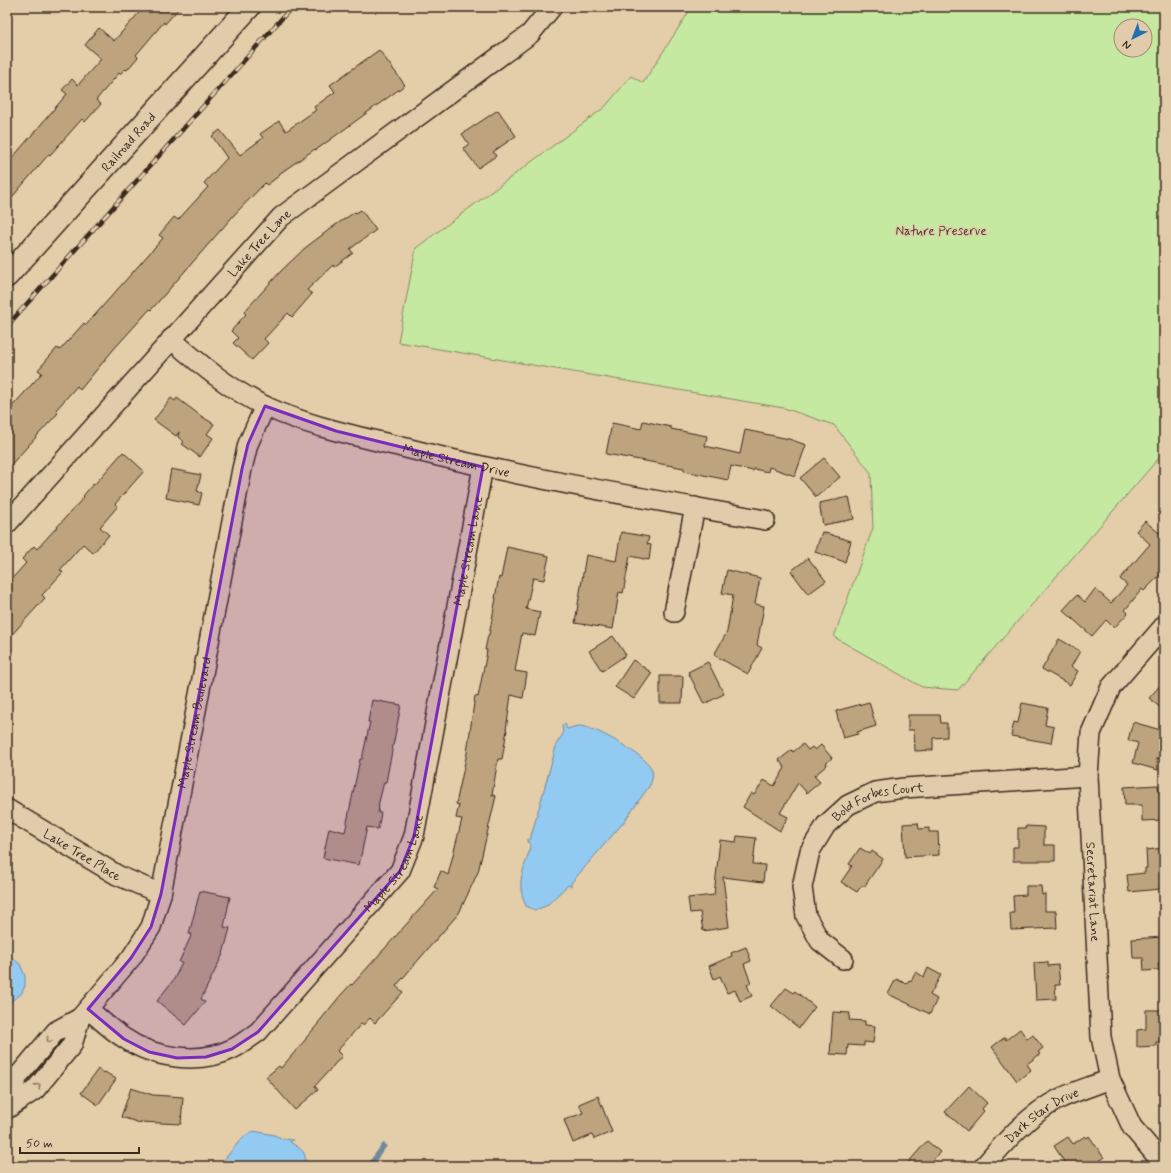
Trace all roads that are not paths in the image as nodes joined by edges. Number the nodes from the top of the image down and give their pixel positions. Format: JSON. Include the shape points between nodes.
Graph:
{"nodes":[{"id":1,"x":249,"y":7,"type":"edge"},
{"id":2,"x":552,"y":7,"type":"edge"},
{"id":3,"x":7,"y":276,"type":"edge"},
{"id":4,"x":171,"y":339,"type":"junction"},
{"id":5,"x":265,"y":406,"type":"junction"},
{"id":6,"x":483,"y":467,"type":"junction"},
{"id":7,"x":695,"y":507,"type":"junction"},
{"id":8,"x":765,"y":520,"type":"dead end"},
{"id":9,"x":7,"y":524,"type":"edge"},
{"id":10,"x":674,"y":612,"type":"dead end"},
{"id":11,"x":1164,"y":626,"type":"edge"},
{"id":12,"x":1088,"y":776,"type":"junction"},
{"id":13,"x":7,"y":809,"type":"edge"},
{"id":14,"x":161,"y":894,"type":"junction"},
{"id":15,"x":843,"y":959,"type":"dead end"},
{"id":16,"x":84,"y":1014,"type":"junction"},
{"id":17,"x":1110,"y":1079,"type":"junction"},
{"id":18,"x":7,"y":1100,"type":"edge"},
{"id":19,"x":7,"y":1109,"type":"edge"},
{"id":20,"x":1164,"y":1163,"type":"edge"},
{"id":21,"x":984,"y":1166,"type":"edge"}],
"edges":[{"from":1,"to":3,"type":"street","name":"Railroad Road"},
{"from":2,"to":4,"type":"street","name":"Lake Tree Lane","via":[[530,34],[281,217]]},
{"from":4,"to":5,"type":"street","name":"Maple Stream Drive","via":[[221,381]]},
{"from":4,"to":9,"type":"street","name":"Lake Tree Lane"},
{"from":5,"to":6,"type":"street","name":"Maple Stream Drive","via":[[336,431]]},
{"from":5,"to":14,"type":"street","name":"Maple Stream Boulevard","via":[[248,444],[242,469]]},
{"from":6,"to":7,"type":"street","name":"Maple Stream Drive"},
{"from":6,"to":16,"type":"street","name":"Maple Stream Lane","via":[[414,836],[400,871],[258,1032],[232,1049],[206,1057],[178,1058],[150,1052]]},
{"from":7,"to":8,"type":"street","name":"Maple Stream Drive"},
{"from":7,"to":10,"type":"street"},
{"from":11,"to":12,"type":"street","name":"Secretariat Lane","via":[[1111,688],[1091,733]]},
{"from":12,"to":15,"type":"street","name":"Bold Forbes Court","via":[[904,788],[875,792],[848,805],[826,825],[810,851],[802,887],[809,922],[820,941]]},
{"from":12,"to":17,"type":"street","name":"Secretariat Lane","via":[[1101,1037]]},
{"from":13,"to":14,"type":"street","name":"Lake Tree Place","via":[[117,875]]},
{"from":14,"to":16,"type":"street","name":"Maple Stream Boulevard","via":[[151,927],[131,958]]},
{"from":16,"to":18,"type":"street","name":"Maple Stream Boulevard","one_way":true,"via":[[56,1031],[19,1075]]},
{"from":19,"to":16,"type":"street","name":"Maple Stream Boulevard","one_way":true,"via":[[35,1090],[72,1045]]},
{"from":17,"to":20,"type":"street","name":"Secretariat Lane","via":[[1132,1127]]},
{"from":17,"to":21,"type":"street","name":"Dark Star Drive","via":[[1064,1096],[1037,1112],[1019,1127]]}]}
